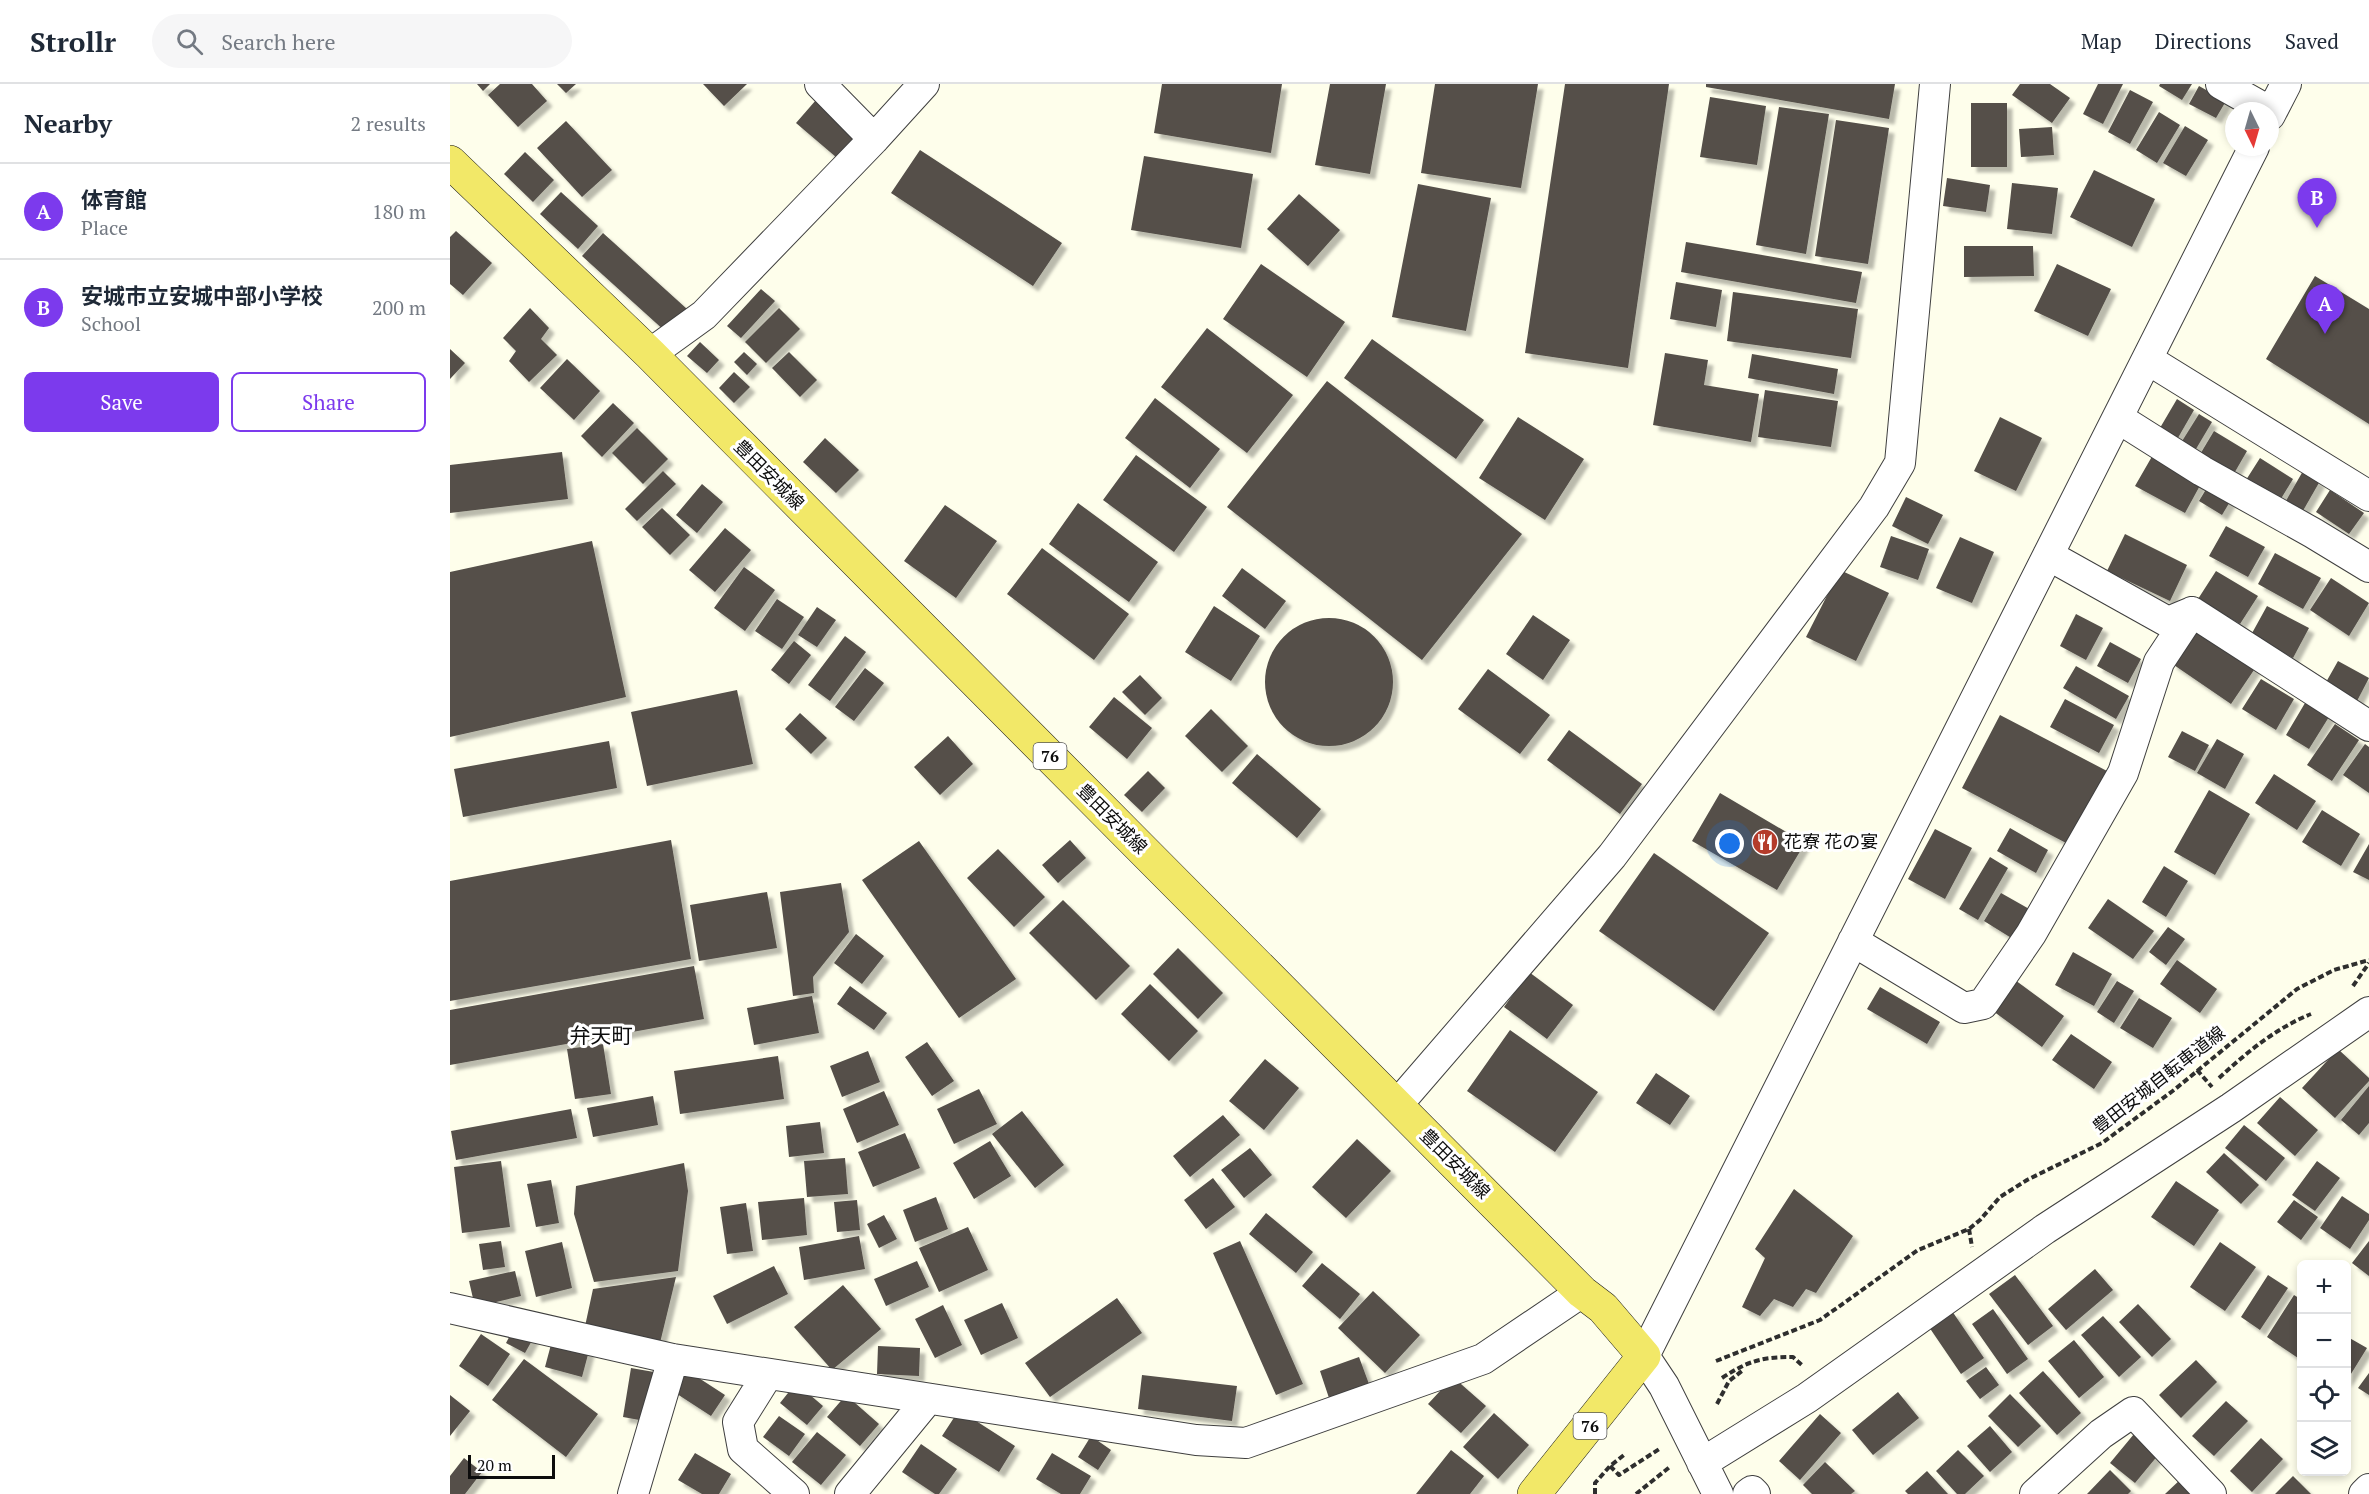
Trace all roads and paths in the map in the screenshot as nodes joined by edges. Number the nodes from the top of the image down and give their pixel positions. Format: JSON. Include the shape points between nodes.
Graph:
{"nodes":[{"id":1,"x":820,"y":84,"type":"edge"},
{"id":2,"x":924,"y":84,"type":"edge"},
{"id":3,"x":1935,"y":84,"type":"edge"},
{"id":4,"x":2221,"y":84,"type":"edge"},
{"id":5,"x":2286,"y":84,"type":"edge"},
{"id":6,"x":2251,"y":102,"type":"edge"},
{"id":7,"x":2276,"y":102,"type":"edge"},
{"id":8,"x":874,"y":139,"type":"junction"},
{"id":9,"x":2249,"y":156,"type":"edge"},
{"id":10,"x":450,"y":162,"type":"edge"},
{"id":11,"x":650,"y":354,"type":"junction"},
{"id":12,"x":2147,"y":359,"type":"junction"},
{"id":13,"x":2118,"y":418,"type":"junction"},
{"id":14,"x":2369,"y":496,"type":"edge"},
{"id":15,"x":2048,"y":555,"type":"junction"},
{"id":16,"x":2369,"y":567,"type":"edge"},
{"id":17,"x":2192,"y":612,"type":"junction"},
{"id":18,"x":2369,"y":726,"type":"edge"},
{"id":19,"x":1853,"y":941,"type":"junction"},
{"id":20,"x":2369,"y":960,"type":"edge"},
{"id":21,"x":2369,"y":1012,"type":"edge"},
{"id":22,"x":1397,"y":1105,"type":"junction"},
{"id":23,"x":1581,"y":1292,"type":"junction"},
{"id":24,"x":450,"y":1308,"type":"edge"},
{"id":25,"x":1644,"y":1356,"type":"junction"},
{"id":26,"x":673,"y":1359,"type":"junction"},
{"id":27,"x":1716,"y":1361,"type":"dead end"},
{"id":28,"x":1740,"y":1366,"type":"junction"},
{"id":29,"x":1804,"y":1368,"type":"dead end"},
{"id":30,"x":768,"y":1374,"type":"junction"},
{"id":31,"x":1722,"y":1378,"type":"dead end"},
{"id":32,"x":928,"y":1399,"type":"junction"},
{"id":33,"x":1717,"y":1404,"type":"dead end"},
{"id":34,"x":1661,"y":1448,"type":"dead end"},
{"id":35,"x":1624,"y":1455,"type":"dead end"},
{"id":36,"x":1702,"y":1463,"type":"junction"},
{"id":37,"x":1610,"y":1466,"type":"junction"},
{"id":38,"x":1671,"y":1466,"type":"dead end"},
{"id":39,"x":2369,"y":1489,"type":"edge"},
{"id":40,"x":633,"y":1494,"type":"edge"},
{"id":41,"x":794,"y":1494,"type":"edge"},
{"id":42,"x":850,"y":1494,"type":"edge"},
{"id":43,"x":1534,"y":1494,"type":"edge"},
{"id":44,"x":1595,"y":1494,"type":"edge"},
{"id":45,"x":1636,"y":1494,"type":"edge"},
{"id":46,"x":1718,"y":1494,"type":"edge"},
{"id":47,"x":1748,"y":1494,"type":"edge"},
{"id":48,"x":1755,"y":1494,"type":"edge"},
{"id":49,"x":2035,"y":1494,"type":"edge"},
{"id":50,"x":2211,"y":1494,"type":"edge"},
{"id":51,"x":2364,"y":1494,"type":"edge"}],
"edges":[{"from":1,"to":8,"type":"street"},
{"from":2,"to":8,"type":"street"},
{"from":3,"to":22,"type":"street","via":[[1900,464],[1874,507],[1612,856]]},
{"from":4,"to":6,"type":"street"},
{"from":5,"to":7,"type":"street"},
{"from":8,"to":11,"type":"street","via":[[704,315]]},
{"from":9,"to":12,"type":"street"},
{"from":10,"to":11,"type":"main road","name":"豊田安城線","number":"76"},
{"from":11,"to":22,"type":"main road","name":"豊田安城線","number":"76"},
{"from":12,"to":13,"type":"street"},
{"from":12,"to":14,"type":"street"},
{"from":13,"to":15,"type":"street"},
{"from":13,"to":16,"type":"street"},
{"from":15,"to":17,"type":"street","via":[[2168,622]]},
{"from":15,"to":19,"type":"street"},
{"from":17,"to":18,"type":"street"},
{"from":17,"to":19,"type":"street","via":[[2159,662],[2123,773],[2031,934],[1983,1004],[1964,1008]]},
{"from":19,"to":25,"type":"street"},
{"from":20,"to":27,"type":"path","name":"豊田安城自転車道線","via":[[2334,970],[2297,989],[2174,1090],[2102,1143],[2000,1197],[1969,1229],[1918,1250],[1820,1320]]},
{"from":21,"to":36,"type":"street","via":[[2045,1229],[1807,1398]]},
{"from":22,"to":23,"type":"main road","name":"豊田安城線","number":"76"},
{"from":23,"to":25,"type":"main road","name":"豊田安城線","number":"76","via":[[1603,1308]]},
{"from":23,"to":32,"type":"street","via":[[1483,1359],[1246,1443],[1196,1440]]},
{"from":24,"to":26,"type":"street"},
{"from":25,"to":36,"type":"street","via":[[1664,1386]]},
{"from":25,"to":43,"type":"main road","number":"76"},
{"from":26,"to":30,"type":"street"},
{"from":26,"to":40,"type":"street"},
{"from":28,"to":29,"type":"path","via":[[1766,1357],[1793,1357]]},
{"from":28,"to":31,"type":"path"},
{"from":28,"to":33,"type":"path","via":[[1742,1371],[1729,1381]]},
{"from":30,"to":32,"type":"street"},
{"from":30,"to":41,"type":"street","via":[[738,1422],[743,1449]]},
{"from":32,"to":42,"type":"street"},
{"from":34,"to":37,"type":"path","via":[[1619,1475]]},
{"from":35,"to":37,"type":"path"},
{"from":36,"to":46,"type":"street"},
{"from":37,"to":44,"type":"path","via":[[1595,1483]]},
{"from":38,"to":45,"type":"path"},
{"from":39,"to":51,"type":"street"},
{"from":47,"to":48,"type":"street"},
{"from":49,"to":50,"type":"street","via":[[2101,1434],[2133,1412]]}]}
